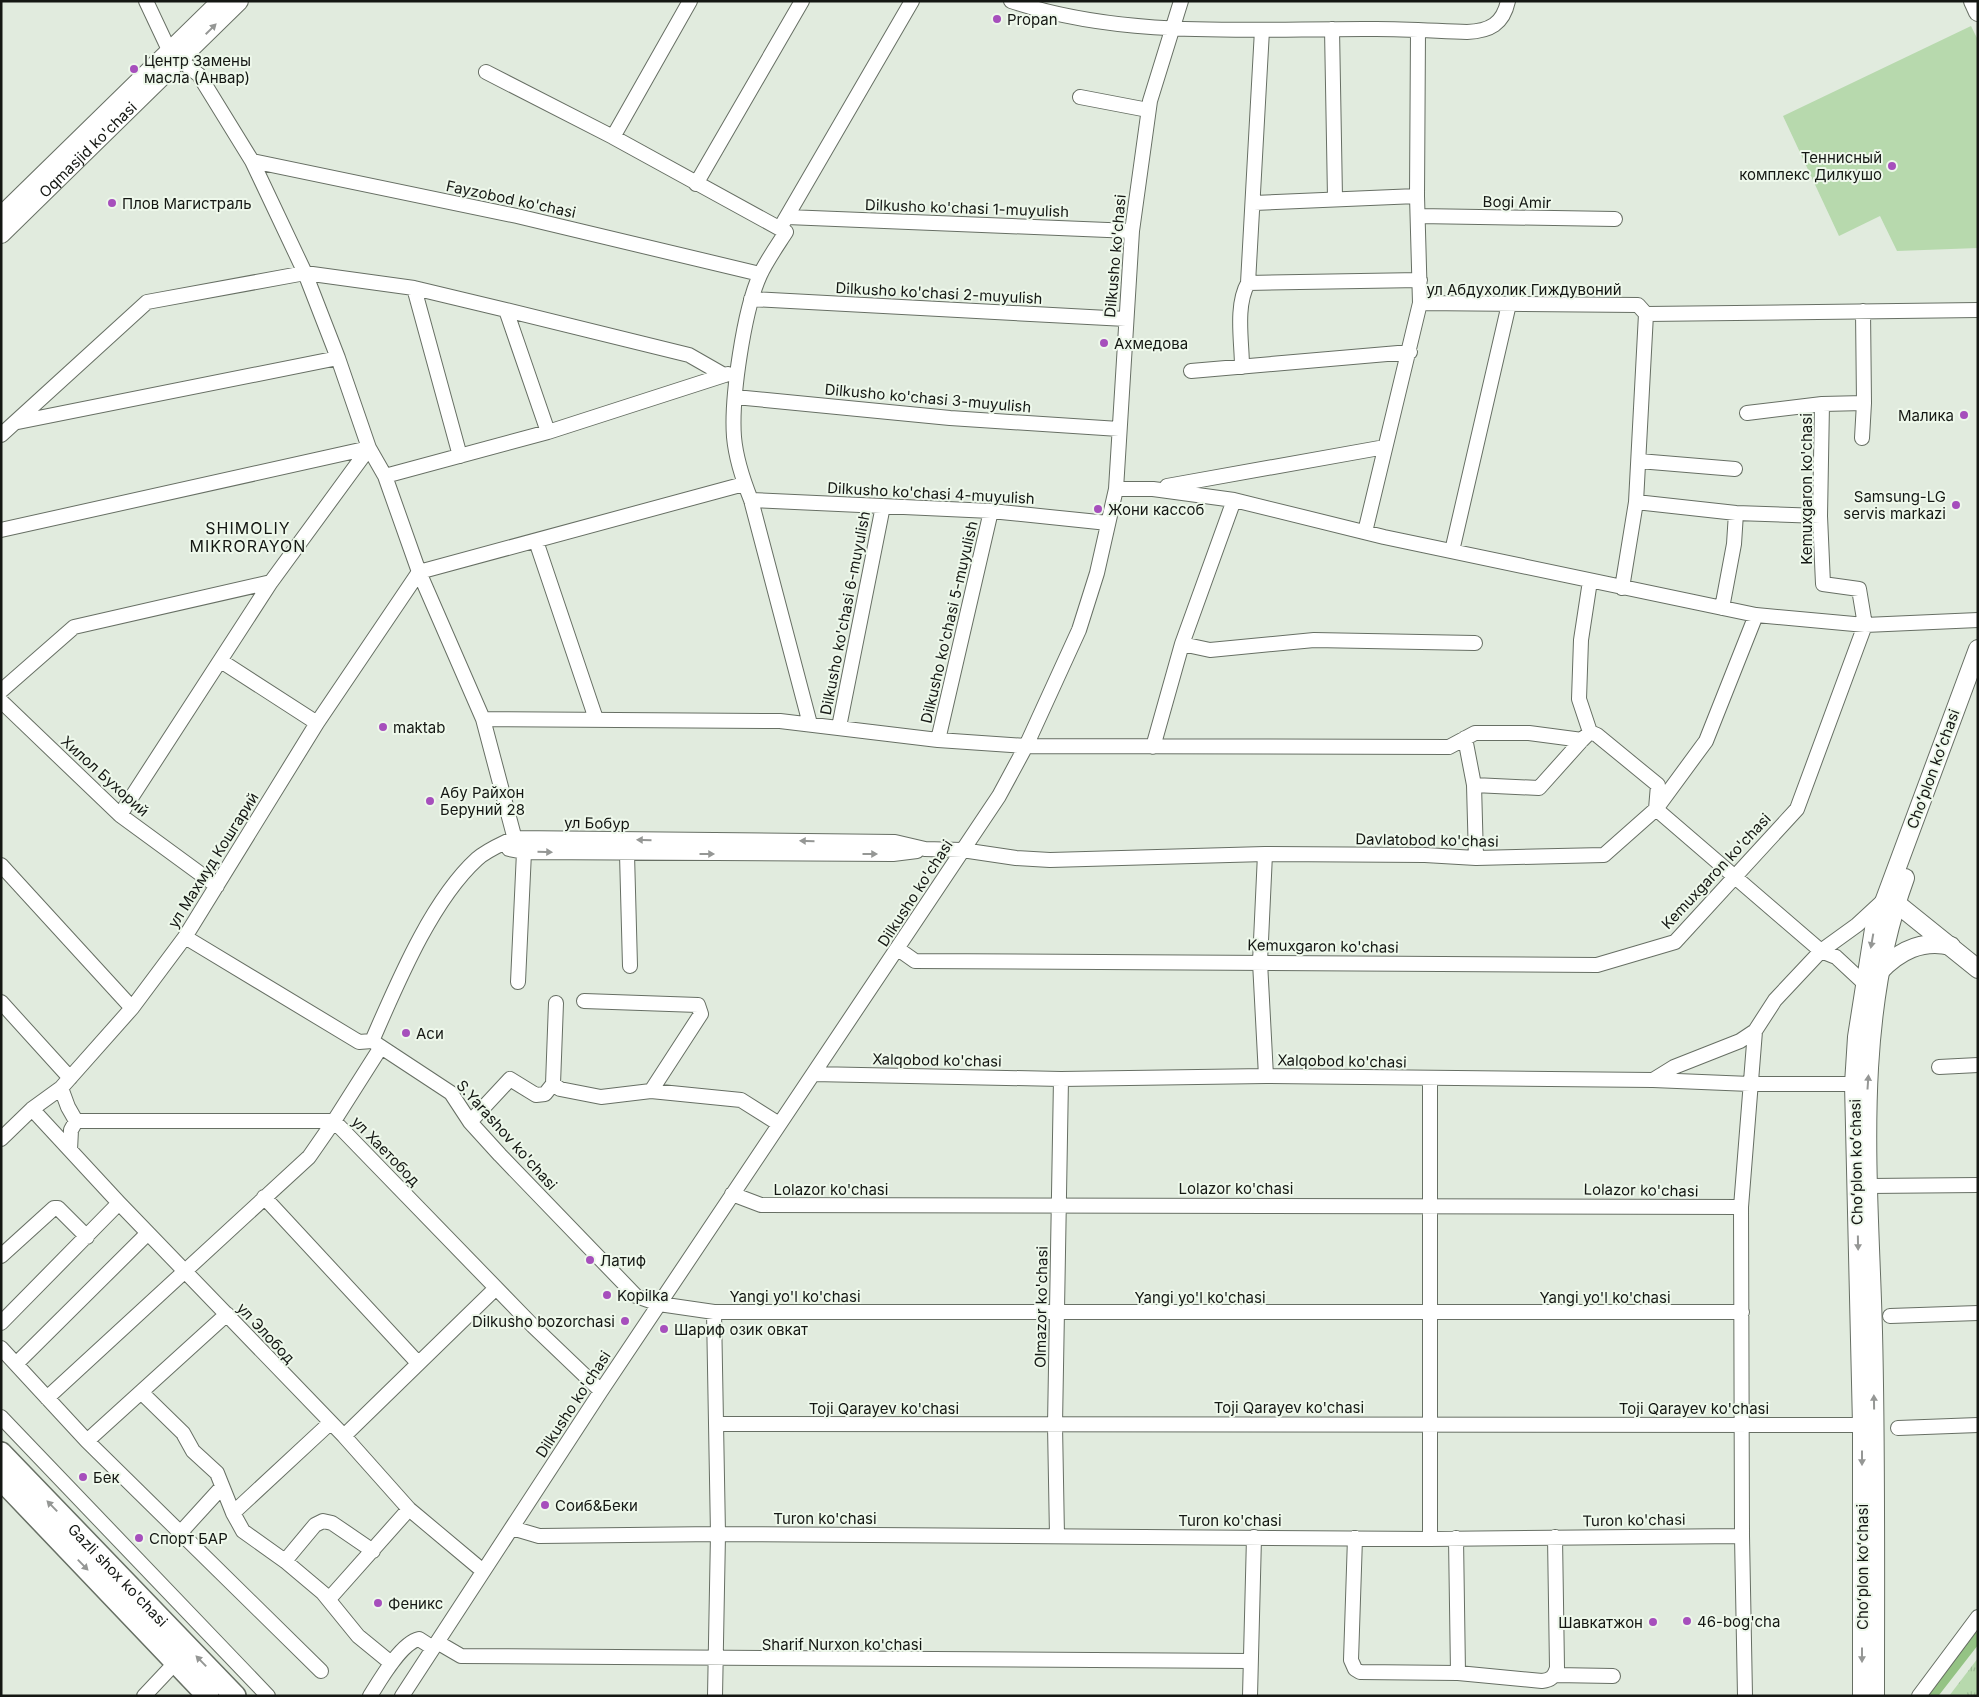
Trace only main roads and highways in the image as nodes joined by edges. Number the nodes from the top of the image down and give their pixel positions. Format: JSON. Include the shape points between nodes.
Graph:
{"nodes":[{"id":1,"x":221,"y":1,"type":"edge"},
{"id":2,"x":240,"y":1,"type":"edge"},
{"id":3,"x":1973,"y":1,"type":"edge"},
{"id":4,"x":1978,"y":12,"type":"edge"},
{"id":5,"x":175,"y":56,"type":"junction"},
{"id":6,"x":1,"y":216,"type":"edge"},
{"id":7,"x":1,"y":234,"type":"edge"},
{"id":8,"x":1978,"y":649,"type":"edge"},
{"id":9,"x":1978,"y":682,"type":"edge"},
{"id":10,"x":1890,"y":902,"type":"junction"},
{"id":11,"x":1951,"y":946,"type":"junction"},
{"id":12,"x":1978,"y":970,"type":"edge"},
{"id":13,"x":1880,"y":972,"type":"junction"},
{"id":14,"x":1,"y":1453,"type":"edge"},
{"id":15,"x":1,"y":1479,"type":"edge"},
{"id":16,"x":208,"y":1696,"type":"edge"},
{"id":17,"x":235,"y":1696,"type":"edge"},
{"id":18,"x":1862,"y":1696,"type":"edge"},
{"id":19,"x":1875,"y":1696,"type":"edge"}],
"edges":[{"from":1,"to":5,"type":"main road","name":"Oqmasjid ko'chasi"},
{"from":5,"to":2,"type":"main road","name":"Oqmasjid ko'chasi","one_way":true},
{"from":3,"to":4,"type":"main road"},
{"from":5,"to":6,"type":"main road","name":"Oqmasjid ko'chasi"},
{"from":5,"to":7,"type":"main road","name":"Oqmasjid ko'chasi"},
{"from":8,"to":10,"type":"main road","name":"Choʻplon koʻchasi"},
{"from":9,"to":10,"type":"main road","name":"Choʻplon koʻchasi"},
{"from":10,"to":11,"type":"main road"},
{"from":10,"to":13,"type":"main road","name":"Choʻplon koʻchasi"},
{"from":10,"to":18,"type":"main road","name":"Choʻplon koʻchasi","one_way":true,"via":[[1874,929],[1857,1037],[1854,1084],[1862,1425]]},
{"from":11,"to":12,"type":"main road"},
{"from":11,"to":13,"type":"main road","via":[[1932,943],[1910,948],[1893,958]]},
{"from":19,"to":13,"type":"main road","name":"Choʻplon koʻchasi","one_way":true,"via":[[1875,1426],[1867,1091]]},
{"from":17,"to":14,"type":"highway","name":"Gazli shox ko'chasi","one_way":true},
{"from":15,"to":16,"type":"highway","name":"Gazli shox ko'chasi","one_way":true}]}
